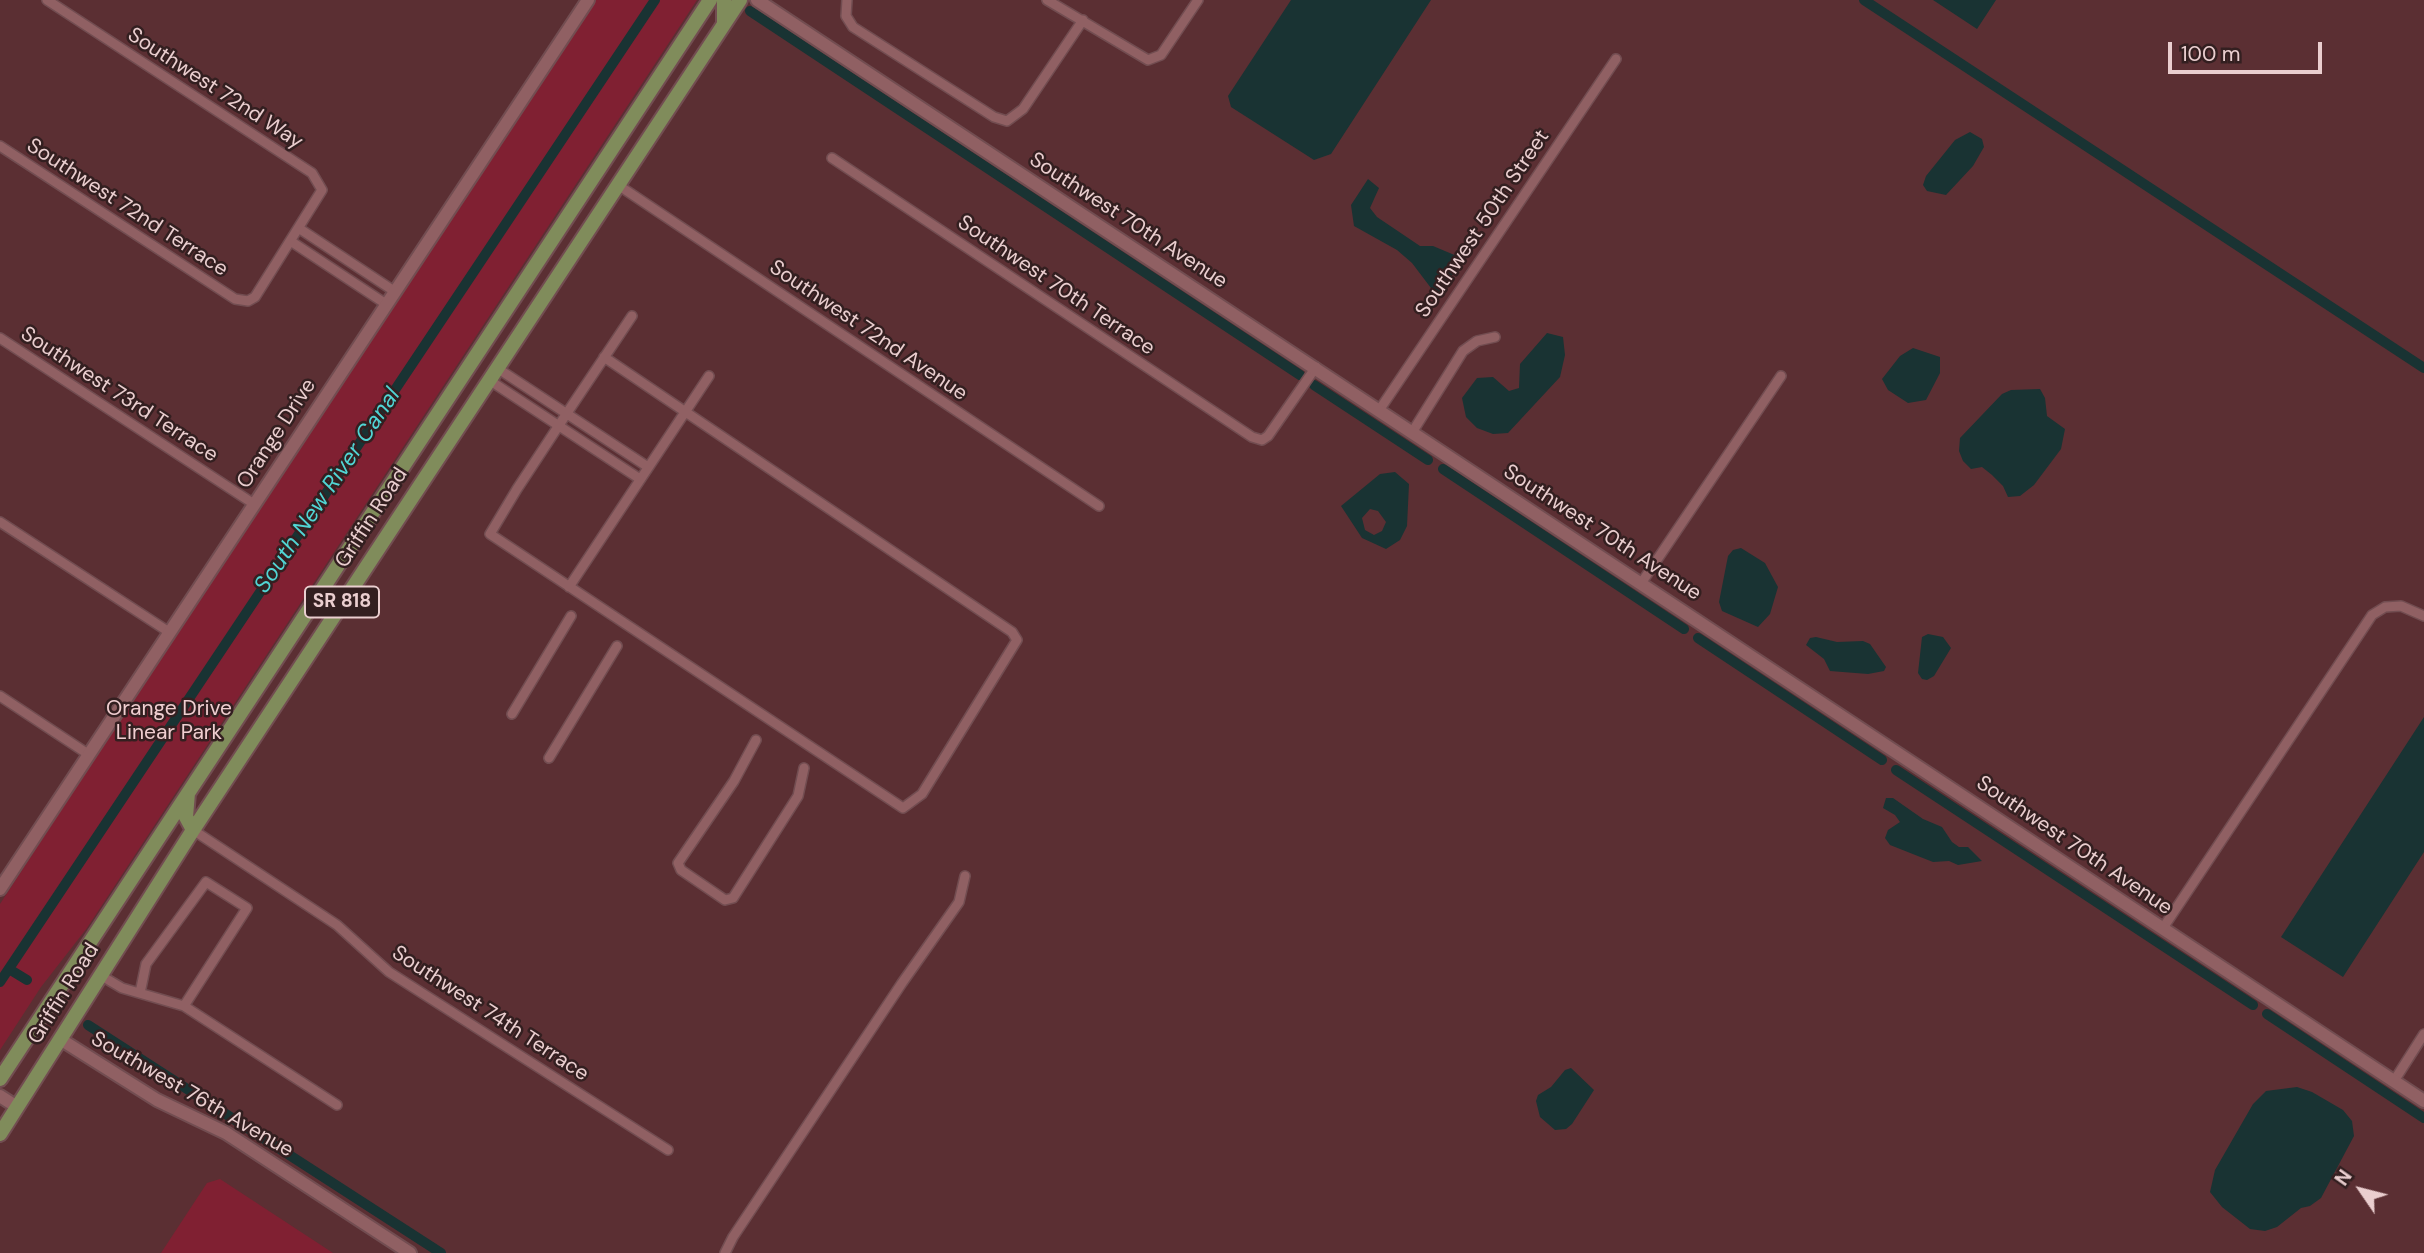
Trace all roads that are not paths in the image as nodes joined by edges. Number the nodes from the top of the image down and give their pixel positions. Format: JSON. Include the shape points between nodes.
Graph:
{"nodes":[{"id":1,"x":47,"y":0,"type":"edge"},
{"id":2,"x":588,"y":0,"type":"edge"},
{"id":3,"x":710,"y":0,"type":"edge"},
{"id":4,"x":723,"y":0,"type":"edge"},
{"id":5,"x":740,"y":0,"type":"edge"},
{"id":6,"x":757,"y":0,"type":"edge"},
{"id":7,"x":1047,"y":0,"type":"edge"},
{"id":8,"x":1198,"y":0,"type":"edge"},
{"id":9,"x":846,"y":1,"type":"edge"},
{"id":10,"x":1083,"y":20,"type":"junction"},
{"id":11,"x":724,"y":25,"type":"junction"},
{"id":12,"x":1616,"y":59,"type":"dead end"},
{"id":13,"x":0,"y":146,"type":"edge"},
{"id":14,"x":832,"y":158,"type":"dead end"},
{"id":15,"x":618,"y":185,"type":"junction"},
{"id":16,"x":300,"y":229,"type":"junction"},
{"id":17,"x":292,"y":242,"type":"junction"},
{"id":18,"x":394,"y":291,"type":"junction"},
{"id":19,"x":386,"y":304,"type":"junction"},
{"id":20,"x":632,"y":316,"type":"dead end"},
{"id":21,"x":1495,"y":337,"type":"dead end"},
{"id":22,"x":0,"y":338,"type":"edge"},
{"id":23,"x":604,"y":357,"type":"junction"},
{"id":24,"x":1316,"y":367,"type":"junction"},
{"id":25,"x":493,"y":374,"type":"junction"},
{"id":26,"x":709,"y":376,"type":"dead end"},
{"id":27,"x":1781,"y":376,"type":"dead end"},
{"id":28,"x":1380,"y":409,"type":"junction"},
{"id":29,"x":685,"y":412,"type":"junction"},
{"id":30,"x":567,"y":414,"type":"junction"},
{"id":31,"x":559,"y":426,"type":"junction"},
{"id":32,"x":1413,"y":431,"type":"junction"},
{"id":33,"x":648,"y":467,"type":"junction"},
{"id":34,"x":640,"y":479,"type":"junction"},
{"id":35,"x":254,"y":504,"type":"junction"},
{"id":36,"x":1099,"y":506,"type":"dead end"},
{"id":37,"x":0,"y":522,"type":"edge"},
{"id":38,"x":1642,"y":582,"type":"junction"},
{"id":39,"x":569,"y":587,"type":"junction"},
{"id":40,"x":571,"y":616,"type":"dead end"},
{"id":41,"x":2424,"y":617,"type":"edge"},
{"id":42,"x":169,"y":632,"type":"junction"},
{"id":43,"x":617,"y":646,"type":"dead end"},
{"id":44,"x":0,"y":696,"type":"edge"},
{"id":45,"x":512,"y":714,"type":"dead end"},
{"id":46,"x":755,"y":740,"type":"dead end"},
{"id":47,"x":88,"y":754,"type":"junction"},
{"id":48,"x":548,"y":758,"type":"dead end"},
{"id":49,"x":804,"y":768,"type":"dead end"},
{"id":50,"x":188,"y":791,"type":"junction"},
{"id":51,"x":164,"y":828,"type":"junction"},
{"id":52,"x":193,"y":830,"type":"junction"},
{"id":53,"x":174,"y":860,"type":"junction"},
{"id":54,"x":965,"y":877,"type":"dead end"},
{"id":55,"x":0,"y":889,"type":"edge"},
{"id":56,"x":2163,"y":928,"type":"junction"},
{"id":57,"x":100,"y":975,"type":"junction"},
{"id":58,"x":140,"y":993,"type":"junction"},
{"id":59,"x":184,"y":1006,"type":"junction"},
{"id":60,"x":2424,"y":1034,"type":"edge"},
{"id":61,"x":60,"y":1039,"type":"junction"},
{"id":62,"x":0,"y":1079,"type":"edge"},
{"id":63,"x":2394,"y":1081,"type":"junction"},
{"id":64,"x":0,"y":1096,"type":"edge"},
{"id":65,"x":2424,"y":1101,"type":"edge"},
{"id":66,"x":337,"y":1105,"type":"dead end"},
{"id":67,"x":18,"y":1107,"type":"junction"},
{"id":68,"x":4,"y":1118,"type":"edge"},
{"id":69,"x":0,"y":1134,"type":"edge"},
{"id":70,"x":668,"y":1150,"type":"dead end"},
{"id":71,"x":410,"y":1253,"type":"edge"},
{"id":72,"x":725,"y":1253,"type":"edge"}],
"edges":[{"from":1,"to":16,"type":"street","name":"Southwest 72nd Way","via":[[312,173],[322,190]]},
{"from":2,"to":18,"type":"street","name":"Orange Drive"},
{"from":3,"to":50,"type":"main road","name":"Griffin Road","number":"SR 818"},
{"from":4,"to":11,"type":"main road"},
{"from":5,"to":11,"type":"main road","name":"Griffin Road","number":"SR 818"},
{"from":6,"to":24,"type":"street","name":"Southwest 70th Avenue"},
{"from":7,"to":10,"type":"street"},
{"from":8,"to":10,"type":"street","via":[[1161,55],[1148,60]]},
{"from":9,"to":10,"type":"street","via":[[846,16],[853,27],[993,117],[1007,121],[1023,109]]},
{"from":11,"to":15,"type":"main road","name":"Griffin Road","number":"SR 818"},
{"from":12,"to":28,"type":"street","name":"Southwest 50th Street"},
{"from":13,"to":17,"type":"street","name":"Southwest 72nd Terrace","via":[[234,299],[255,297]]},
{"from":14,"to":24,"type":"street","name":"Southwest 70th Terrace","via":[[1252,437],[1262,440],[1268,436]]},
{"from":15,"to":25,"type":"main road","name":"Griffin Road","number":"SR 818"},
{"from":15,"to":36,"type":"street","name":"Southwest 72nd Avenue"},
{"from":16,"to":17,"type":"street"},
{"from":16,"to":18,"type":"street"},
{"from":17,"to":19,"type":"street"},
{"from":18,"to":19,"type":"street","name":"Orange Drive"},
{"from":19,"to":35,"type":"street","name":"Orange Drive"},
{"from":20,"to":23,"type":"street"},
{"from":21,"to":32,"type":"street","via":[[1463,351]]},
{"from":22,"to":35,"type":"street","name":"Southwest 73rd Terrace"},
{"from":23,"to":29,"type":"street"},
{"from":23,"to":30,"type":"street"},
{"from":24,"to":28,"type":"street","name":"Southwest 70th Avenue"},
{"from":25,"to":30,"type":"street"},
{"from":25,"to":31,"type":"street"},
{"from":25,"to":52,"type":"main road","name":"Griffin Road","number":"SR 818"},
{"from":26,"to":29,"type":"street"},
{"from":27,"to":38,"type":"street"},
{"from":28,"to":32,"type":"street","name":"Southwest 70th Avenue"},
{"from":29,"to":33,"type":"street"},
{"from":29,"to":39,"type":"street","via":[[1012,632],[1017,640],[922,794],[903,808]]},
{"from":30,"to":31,"type":"street"},
{"from":30,"to":33,"type":"street"},
{"from":31,"to":34,"type":"street"},
{"from":31,"to":39,"type":"street","via":[[490,534]]},
{"from":32,"to":38,"type":"street","name":"Southwest 70th Avenue"},
{"from":33,"to":34,"type":"street"},
{"from":34,"to":39,"type":"street"},
{"from":35,"to":42,"type":"street","name":"Orange Drive"},
{"from":37,"to":42,"type":"street"},
{"from":38,"to":56,"type":"street","name":"Southwest 70th Avenue"},
{"from":40,"to":45,"type":"street"},
{"from":41,"to":56,"type":"street","via":[[2402,606],[2385,607],[2372,615]]},
{"from":42,"to":47,"type":"street","name":"Orange Drive"},
{"from":43,"to":48,"type":"street"},
{"from":44,"to":47,"type":"street"},
{"from":46,"to":49,"type":"street","via":[[734,781],[678,863],[681,870],[725,900],[733,898],[798,796]]},
{"from":47,"to":55,"type":"street","name":"Orange Drive"},
{"from":50,"to":51,"type":"main road","name":"Griffin Road","number":"SR 818"},
{"from":50,"to":52,"type":"main road","via":[[186,817]]},
{"from":51,"to":53,"type":"main road","via":[[172,839]]},
{"from":51,"to":62,"type":"main road","name":"Griffin Road","number":"SR 818"},
{"from":52,"to":53,"type":"main road","name":"Griffin Road","number":"SR 818"},
{"from":52,"to":70,"type":"street","name":"Southwest 74th Terrace","via":[[337,925],[389,972]]},
{"from":53,"to":57,"type":"main road","name":"Griffin Road","number":"SR 818"},
{"from":54,"to":72,"type":"street","via":[[959,902]]},
{"from":56,"to":63,"type":"street","name":"Southwest 70th Avenue"},
{"from":57,"to":58,"type":"street"},
{"from":57,"to":61,"type":"main road","name":"Griffin Road","number":"SR 818"},
{"from":58,"to":59,"type":"street"},
{"from":58,"to":59,"type":"street","via":[[146,964],[206,882],[247,908]]},
{"from":59,"to":66,"type":"street"},
{"from":60,"to":63,"type":"street"},
{"from":61,"to":67,"type":"main road","name":"Griffin Road","number":"SR 818"},
{"from":61,"to":71,"type":"street","name":"Southwest 76th Avenue","via":[[157,1100],[226,1133]]},
{"from":63,"to":65,"type":"street","name":"Southwest 70th Avenue"},
{"from":64,"to":67,"type":"street"},
{"from":67,"to":68,"type":"main road","name":"Griffin Road","number":"SR 818"},
{"from":68,"to":69,"type":"main road","name":"Griffin Road","number":"SR 818"}]}
